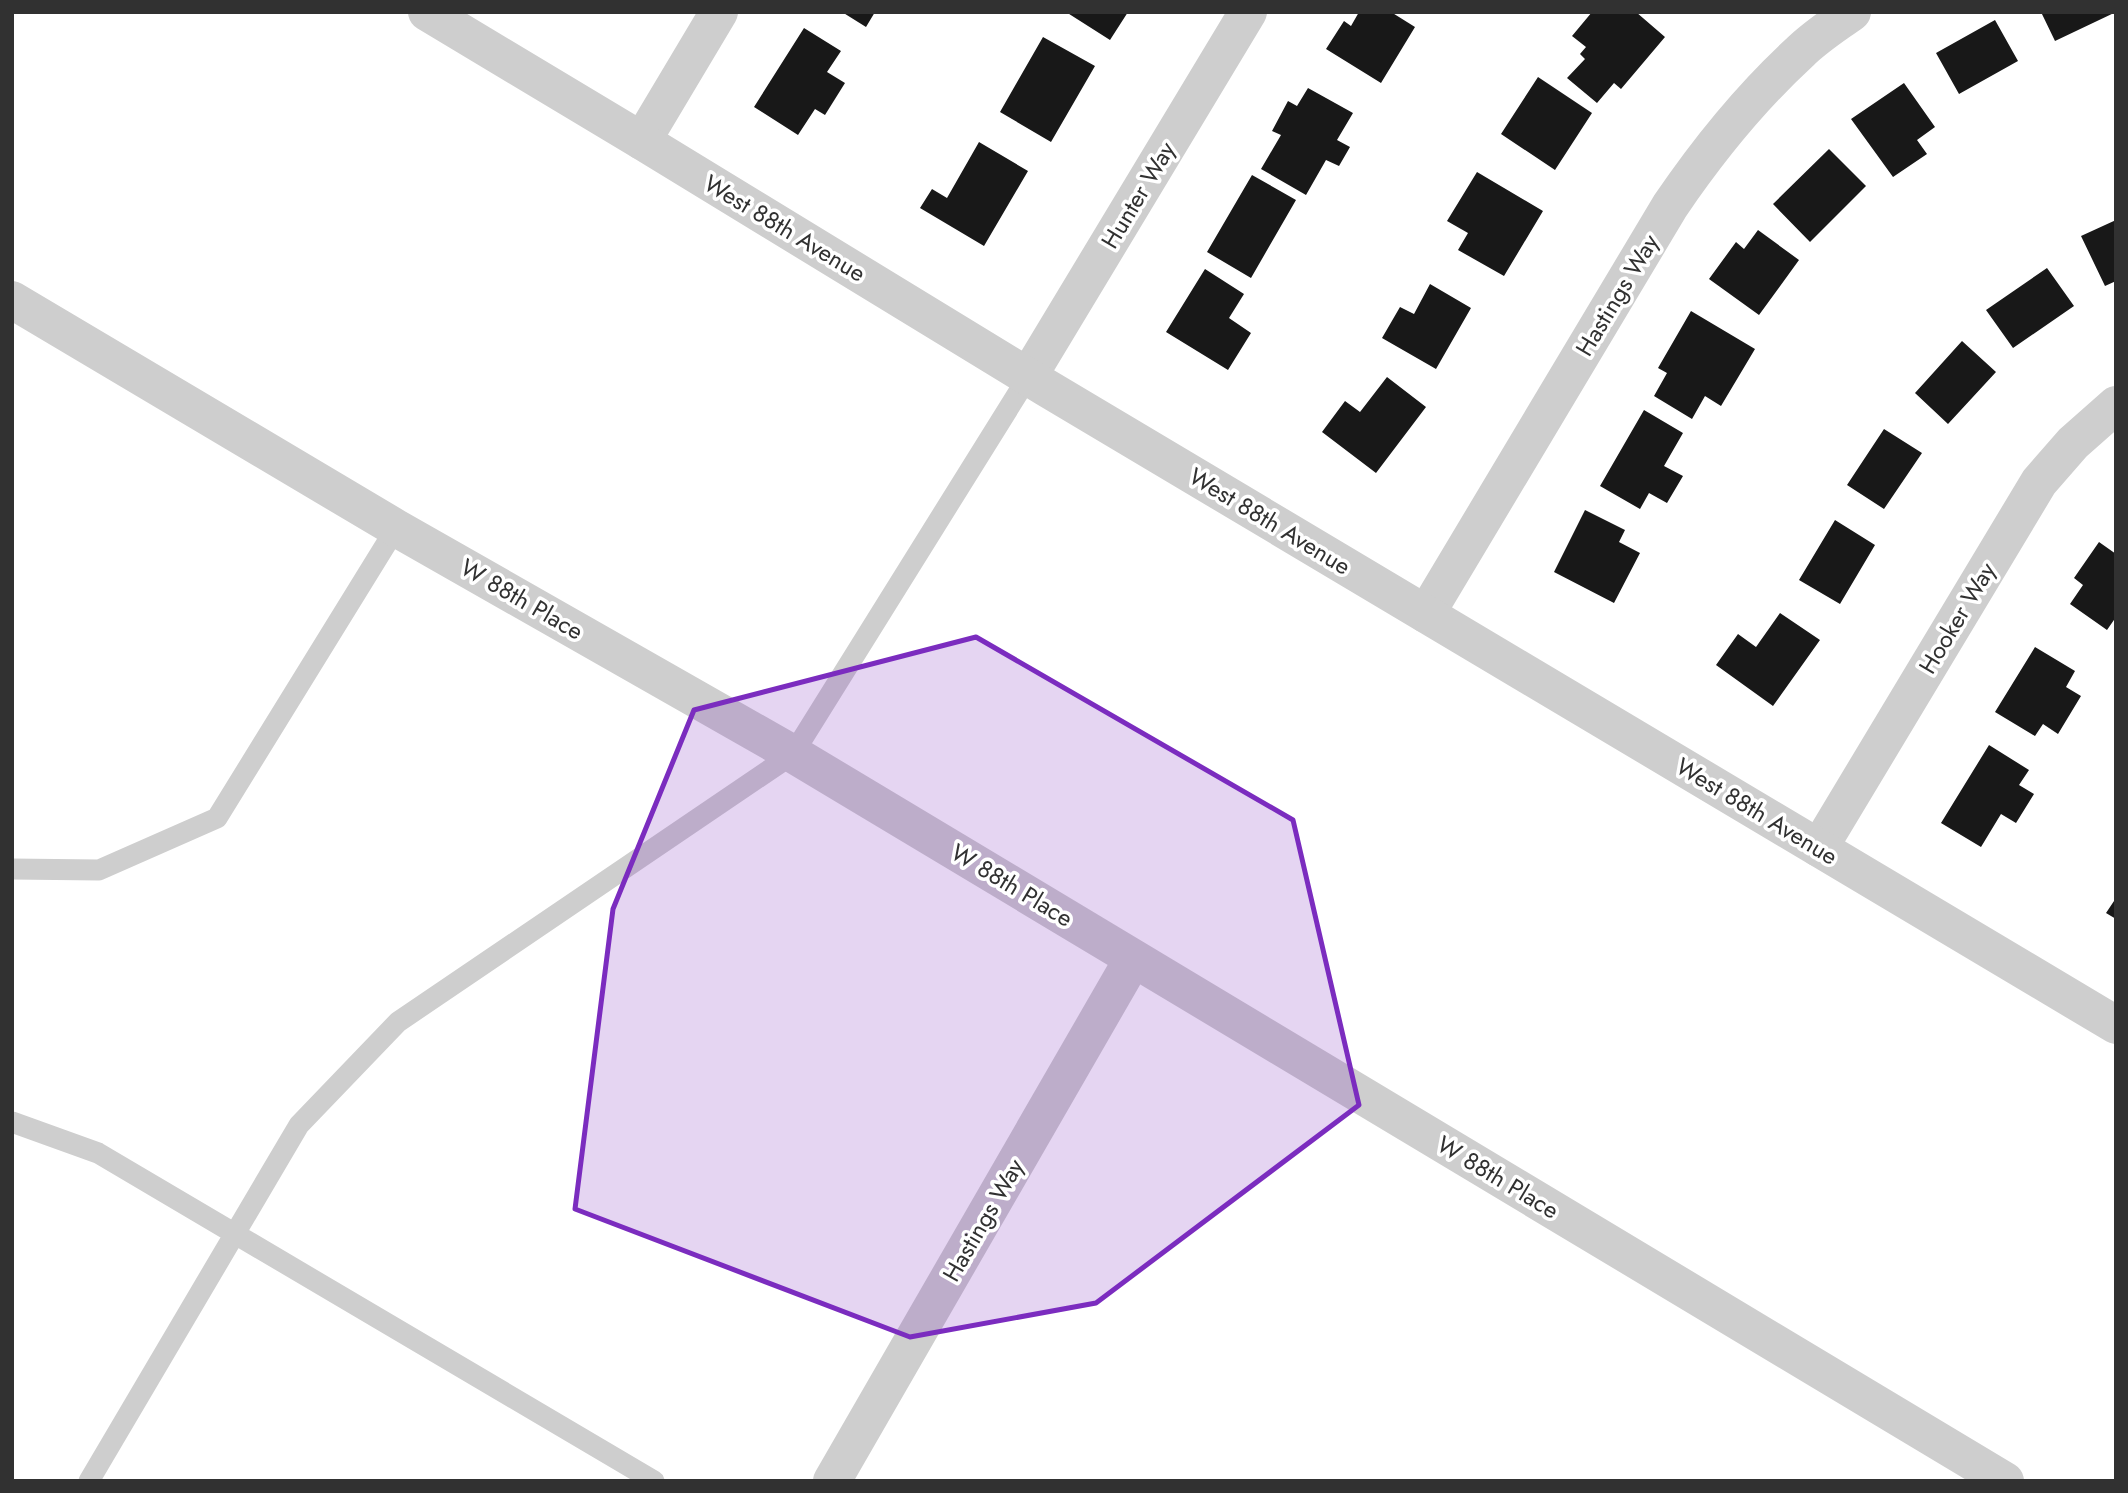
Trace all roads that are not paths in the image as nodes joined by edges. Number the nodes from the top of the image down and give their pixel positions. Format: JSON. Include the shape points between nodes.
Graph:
{"nodes":[{"id":1,"x":427,"y":12,"type":"edge"},
{"id":2,"x":719,"y":12,"type":"edge"},
{"id":3,"x":1248,"y":12,"type":"edge"},
{"id":4,"x":1852,"y":12,"type":"edge"},
{"id":5,"x":642,"y":141,"type":"junction"},
{"id":6,"x":12,"y":300,"type":"edge"},
{"id":7,"x":1028,"y":377,"type":"junction"},
{"id":8,"x":2116,"y":405,"type":"edge"},
{"id":9,"x":396,"y":528,"type":"junction"},
{"id":10,"x":1426,"y":614,"type":"junction"},
{"id":11,"x":793,"y":754,"type":"junction"},
{"id":12,"x":1819,"y":848,"type":"junction"},
{"id":13,"x":12,"y":869,"type":"edge"},
{"id":14,"x":1133,"y":958,"type":"junction"},
{"id":15,"x":2116,"y":1026,"type":"edge"},
{"id":16,"x":12,"y":1122,"type":"edge"},
{"id":17,"x":237,"y":1233,"type":"junction"},
{"id":18,"x":1987,"y":1476,"type":"edge"},
{"id":19,"x":89,"y":1481,"type":"edge"},
{"id":20,"x":654,"y":1481,"type":"edge"},
{"id":21,"x":832,"y":1481,"type":"edge"}],
"edges":[{"from":1,"to":5,"type":"street","name":"West 88th Avenue"},
{"from":2,"to":5,"type":"street"},
{"from":3,"to":7,"type":"street","name":"Hunter Way"},
{"from":4,"to":10,"type":"street","name":"Hastings Way","via":[[1801,51],[1732,122],[1697,166]]},
{"from":5,"to":7,"type":"street","name":"West 88th Avenue"},
{"from":6,"to":9,"type":"street","name":"W 88th Place"},
{"from":7,"to":10,"type":"street","name":"West 88th Avenue"},
{"from":7,"to":11,"type":"lane"},
{"from":8,"to":12,"type":"street","name":"Hooker Way","via":[[2073,443],[2039,482]]},
{"from":9,"to":11,"type":"street","name":"W 88th Place"},
{"from":9,"to":13,"type":"lane","via":[[217,818],[99,870]]},
{"from":10,"to":12,"type":"street","name":"West 88th Avenue"},
{"from":11,"to":14,"type":"street","name":"W 88th Place"},
{"from":11,"to":17,"type":"lane","via":[[398,1022],[299,1125]]},
{"from":12,"to":15,"type":"street","name":"West 88th Avenue"},
{"from":14,"to":18,"type":"street","name":"W 88th Place"},
{"from":14,"to":21,"type":"street","name":"Hastings Way"},
{"from":16,"to":17,"type":"lane","via":[[98,1153]]},
{"from":17,"to":19,"type":"lane"},
{"from":17,"to":20,"type":"lane"}]}
